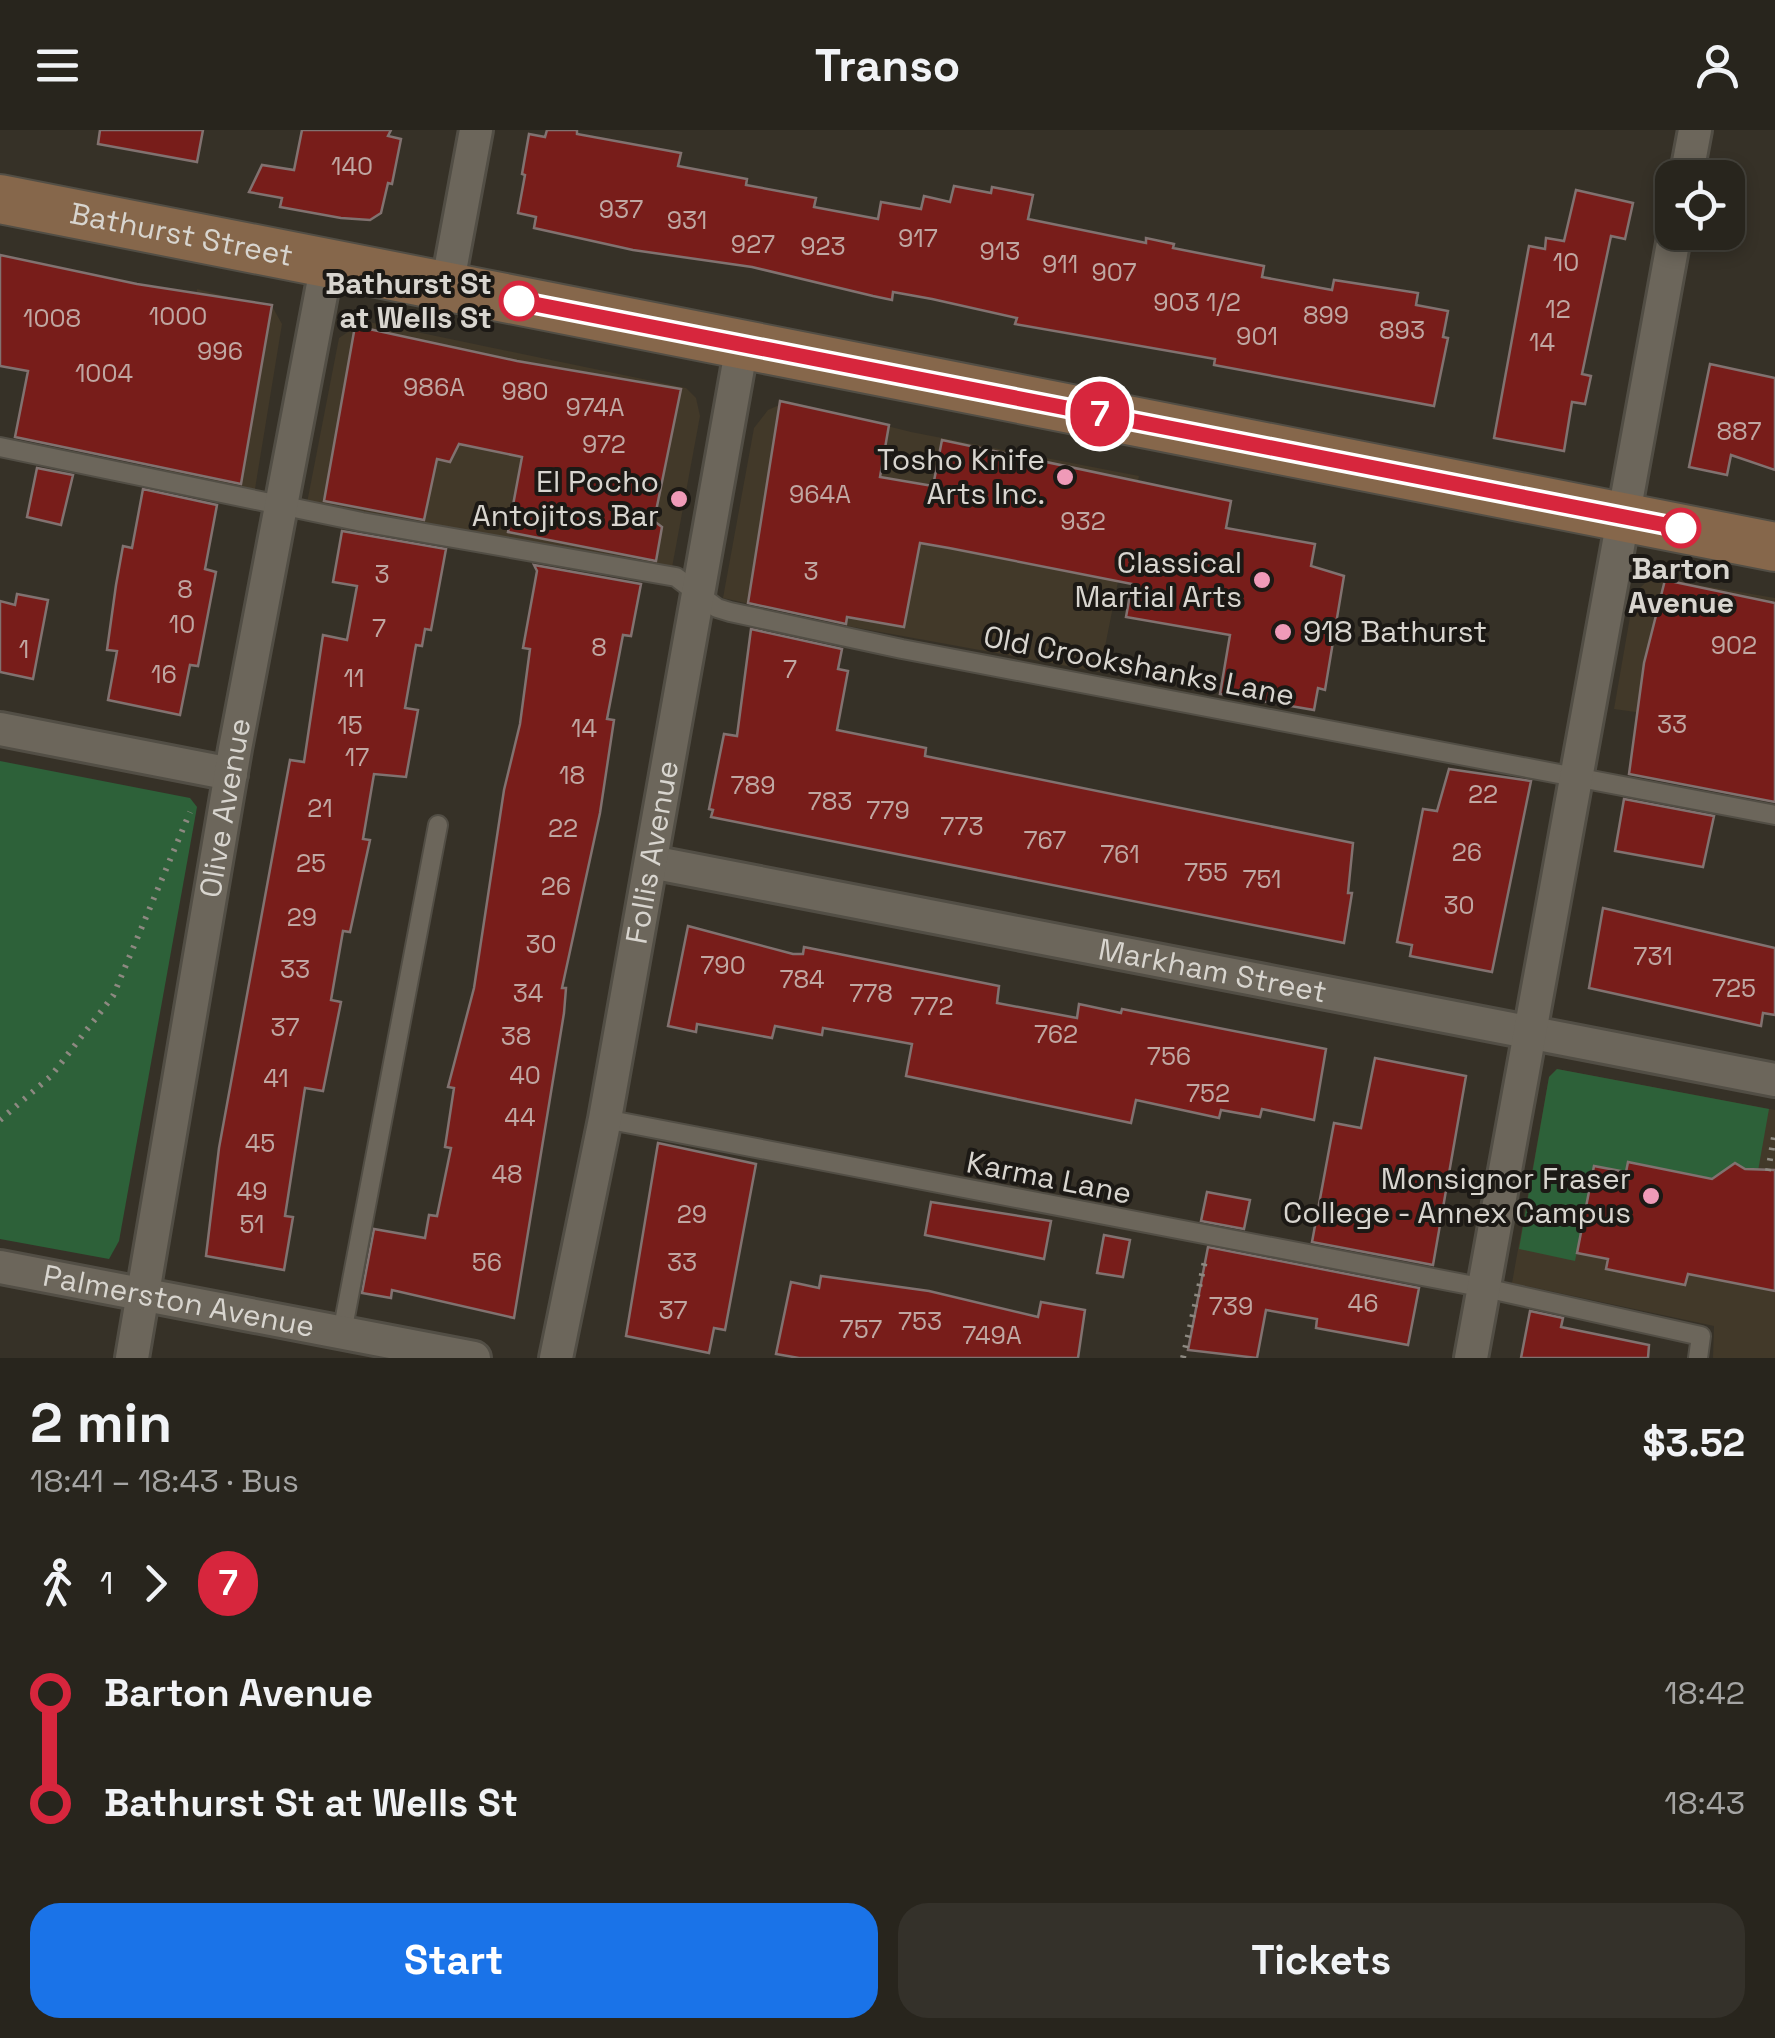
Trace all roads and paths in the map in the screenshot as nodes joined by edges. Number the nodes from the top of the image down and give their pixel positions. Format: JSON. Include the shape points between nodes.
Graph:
{"nodes":[{"id":1,"x":476,"y":130,"type":"edge"},
{"id":2,"x":1695,"y":130,"type":"edge"},
{"id":3,"x":1689,"y":160,"type":"edge"},
{"id":4,"x":0,"y":199,"type":"edge"},
{"id":5,"x":1672,"y":250,"type":"edge"},
{"id":6,"x":327,"y":262,"type":"junction"},
{"id":7,"x":447,"y":286,"type":"junction"},
{"id":8,"x":742,"y":344,"type":"junction"},
{"id":9,"x":0,"y":447,"type":"edge"},
{"id":10,"x":279,"y":504,"type":"junction"},
{"id":11,"x":1621,"y":516,"type":"junction"},
{"id":12,"x":1775,"y":546,"type":"edge"},
{"id":13,"x":698,"y":594,"type":"junction"},
{"id":14,"x":0,"y":728,"type":"edge"},
{"id":15,"x":231,"y":774,"type":"junction"},
{"id":16,"x":1574,"y":776,"type":"junction"},
{"id":17,"x":198,"y":798,"type":"dead end"},
{"id":18,"x":1775,"y":815,"type":"edge"},
{"id":19,"x":438,"y":825,"type":"dead end"},
{"id":20,"x":650,"y":862,"type":"junction"},
{"id":21,"x":1530,"y":1030,"type":"junction"},
{"id":22,"x":1775,"y":1080,"type":"edge"},
{"id":23,"x":604,"y":1118,"type":"junction"},
{"id":24,"x":0,"y":1120,"type":"edge"},
{"id":25,"x":1775,"y":1130,"type":"edge"},
{"id":26,"x":1768,"y":1171,"type":"dead end"},
{"id":27,"x":1206,"y":1260,"type":"dead end"},
{"id":28,"x":0,"y":1267,"type":"edge"},
{"id":29,"x":1484,"y":1288,"type":"junction"},
{"id":30,"x":145,"y":1295,"type":"junction"},
{"id":31,"x":342,"y":1333,"type":"junction"},
{"id":32,"x":132,"y":1358,"type":"edge"},
{"id":33,"x":474,"y":1358,"type":"edge"},
{"id":34,"x":556,"y":1358,"type":"edge"},
{"id":35,"x":1183,"y":1358,"type":"edge"},
{"id":36,"x":1472,"y":1358,"type":"edge"},
{"id":37,"x":1698,"y":1358,"type":"edge"}],
"edges":[{"from":1,"to":7,"type":"street"},
{"from":2,"to":3,"type":"street"},
{"from":4,"to":6,"type":"main road","name":"Bathurst Street"},
{"from":5,"to":11,"type":"street"},
{"from":6,"to":7,"type":"main road","name":"Bathurst Street"},
{"from":6,"to":10,"type":"street","name":"Olive Avenue"},
{"from":7,"to":8,"type":"main road","name":"Bathurst Street"},
{"from":8,"to":11,"type":"main road","name":"Bathurst Street"},
{"from":8,"to":13,"type":"street","name":"Follis Avenue"},
{"from":9,"to":10,"type":"lane","name":"Old Crookshanks Lane"},
{"from":10,"to":13,"type":"lane","name":"Old Crookshanks Lane","via":[[676,577]]},
{"from":10,"to":15,"type":"street","name":"Olive Avenue"},
{"from":11,"to":12,"type":"main road","name":"Bathurst Street"},
{"from":11,"to":16,"type":"street"},
{"from":13,"to":16,"type":"lane","name":"Old Crookshanks Lane","via":[[730,612],[902,649]]},
{"from":13,"to":20,"type":"street","name":"Follis Avenue"},
{"from":14,"to":15,"type":"street"},
{"from":15,"to":30,"type":"street","name":"Olive Avenue"},
{"from":16,"to":18,"type":"lane","name":"Old Crookshanks Lane"},
{"from":16,"to":21,"type":"street"},
{"from":17,"to":24,"type":"path","via":[[113,996],[51,1076]]},
{"from":19,"to":31,"type":"lane"},
{"from":20,"to":21,"type":"street","name":"Markham Street"},
{"from":20,"to":23,"type":"street","name":"Follis Avenue"},
{"from":21,"to":22,"type":"street","name":"Markham Street"},
{"from":21,"to":29,"type":"street"},
{"from":23,"to":29,"type":"lane","name":"Karma Lane"},
{"from":23,"to":34,"type":"street","name":"Follis Avenue"},
{"from":25,"to":26,"type":"path"},
{"from":27,"to":35,"type":"path"},
{"from":28,"to":30,"type":"street","name":"Palmerston Avenue"},
{"from":29,"to":36,"type":"street"},
{"from":29,"to":37,"type":"lane","name":"Karma Lane","via":[[1701,1336]]},
{"from":30,"to":31,"type":"street","name":"Palmerston Avenue"},
{"from":30,"to":32,"type":"street","name":"Olive Avenue"},
{"from":31,"to":33,"type":"street","name":"Palmerston Avenue"}]}
